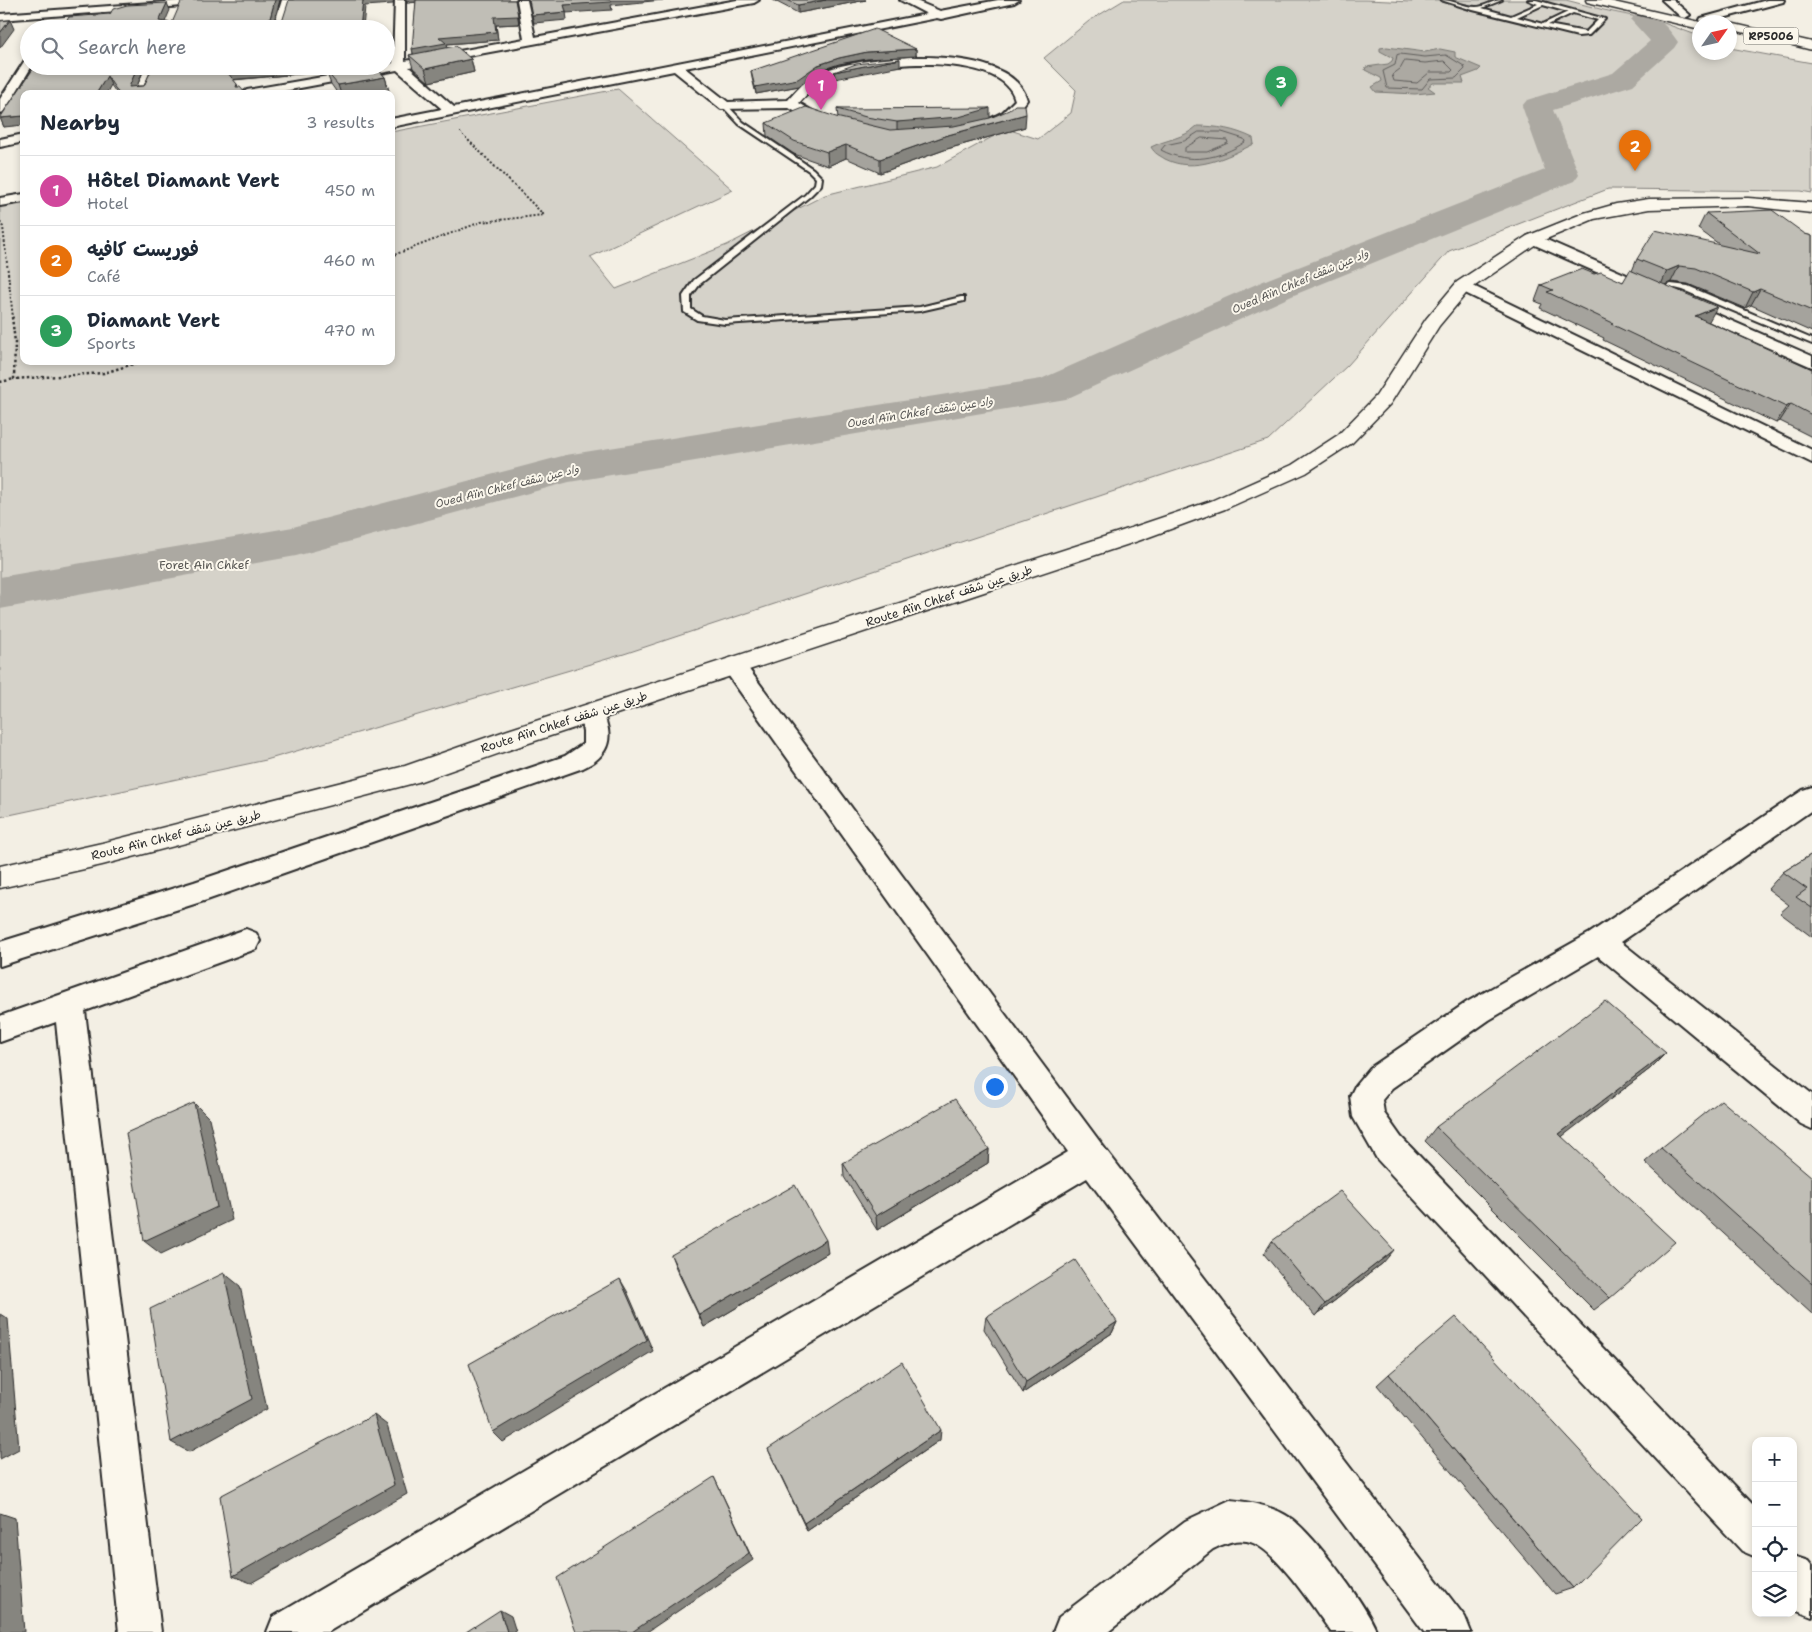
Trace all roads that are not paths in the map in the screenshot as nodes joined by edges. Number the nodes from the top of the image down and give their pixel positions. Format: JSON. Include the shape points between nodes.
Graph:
{"nodes":[{"id":1,"x":69,"y":0,"type":"edge"},
{"id":2,"x":287,"y":0,"type":"edge"},
{"id":3,"x":400,"y":0,"type":"edge"},
{"id":4,"x":522,"y":0,"type":"edge"},
{"id":5,"x":754,"y":0,"type":"edge"},
{"id":6,"x":905,"y":0,"type":"edge"},
{"id":7,"x":1014,"y":0,"type":"edge"},
{"id":8,"x":1445,"y":0,"type":"edge"},
{"id":9,"x":1500,"y":0,"type":"edge"},
{"id":10,"x":1530,"y":0,"type":"edge"},
{"id":11,"x":1591,"y":0,"type":"edge"},
{"id":12,"x":1619,"y":0,"type":"edge"},
{"id":13,"x":1668,"y":0,"type":"edge"},
{"id":14,"x":1779,"y":0,"type":"edge"},
{"id":15,"x":1544,"y":4,"type":"junction"},
{"id":16,"x":178,"y":5,"type":"edge"},
{"id":17,"x":641,"y":7,"type":"dead end"},
{"id":18,"x":1475,"y":9,"type":"junction"},
{"id":19,"x":1573,"y":11,"type":"junction"},
{"id":20,"x":1685,"y":15,"type":"junction"},
{"id":21,"x":1732,"y":15,"type":"edge"},
{"id":22,"x":58,"y":16,"type":"junction"},
{"id":23,"x":941,"y":16,"type":"junction"},
{"id":24,"x":0,"y":17,"type":"edge"},
{"id":25,"x":1510,"y":18,"type":"junction"},
{"id":26,"x":1692,"y":18,"type":"edge"},
{"id":27,"x":281,"y":20,"type":"edge"},
{"id":28,"x":647,"y":20,"type":"junction"},
{"id":29,"x":1692,"y":20,"type":"edge"},
{"id":30,"x":1542,"y":26,"type":"junction"},
{"id":31,"x":1737,"y":28,"type":"edge"},
{"id":32,"x":1737,"y":34,"type":"edge"},
{"id":33,"x":806,"y":41,"type":"junction"},
{"id":34,"x":530,"y":42,"type":"junction"},
{"id":35,"x":1812,"y":47,"type":"edge"},
{"id":36,"x":399,"y":65,"type":"junction"},
{"id":37,"x":395,"y":66,"type":"edge"},
{"id":38,"x":675,"y":66,"type":"junction"},
{"id":39,"x":845,"y":68,"type":"junction"},
{"id":40,"x":21,"y":75,"type":"edge"},
{"id":41,"x":148,"y":75,"type":"edge"},
{"id":42,"x":268,"y":75,"type":"edge"},
{"id":43,"x":345,"y":75,"type":"edge"},
{"id":44,"x":142,"y":90,"type":"edge"},
{"id":45,"x":264,"y":90,"type":"joint"},
{"id":46,"x":791,"y":104,"type":"junction"},
{"id":47,"x":725,"y":106,"type":"junction"},
{"id":48,"x":0,"y":108,"type":"edge"},
{"id":49,"x":451,"y":111,"type":"junction"},
{"id":50,"x":395,"y":122,"type":"edge"},
{"id":51,"x":842,"y":126,"type":"edge"},
{"id":52,"x":976,"y":128,"type":"edge"},
{"id":53,"x":20,"y":139,"type":"edge"},
{"id":54,"x":0,"y":143,"type":"edge"},
{"id":55,"x":20,"y":199,"type":"edge"},
{"id":56,"x":0,"y":202,"type":"edge"},
{"id":57,"x":1812,"y":208,"type":"edge"},
{"id":58,"x":1533,"y":239,"type":"junction"},
{"id":59,"x":1463,"y":286,"type":"junction"},
{"id":60,"x":1656,"y":293,"type":"junction"},
{"id":61,"x":961,"y":299,"type":"dead end"},
{"id":62,"x":1812,"y":342,"type":"edge"},
{"id":63,"x":1812,"y":362,"type":"edge"},
{"id":64,"x":1812,"y":457,"type":"edge"},
{"id":65,"x":734,"y":666,"type":"junction"},
{"id":66,"x":591,"y":714,"type":"junction"},
{"id":67,"x":1808,"y":806,"type":"edge"},
{"id":68,"x":0,"y":877,"type":"edge"},
{"id":69,"x":246,"y":941,"type":"dead end"},
{"id":70,"x":1600,"y":941,"type":"junction"},
{"id":71,"x":0,"y":954,"type":"edge"},
{"id":72,"x":69,"y":1003,"type":"junction"},
{"id":73,"x":0,"y":1029,"type":"edge"},
{"id":74,"x":1812,"y":1114,"type":"edge"},
{"id":75,"x":1090,"y":1157,"type":"junction"},
{"id":76,"x":1752,"y":1533,"type":"edge"},
{"id":77,"x":1797,"y":1580,"type":"edge"},
{"id":78,"x":1812,"y":1596,"type":"edge"},
{"id":79,"x":140,"y":1632,"type":"edge"},
{"id":80,"x":288,"y":1632,"type":"edge"},
{"id":81,"x":1074,"y":1632,"type":"edge"},
{"id":82,"x":1356,"y":1632,"type":"edge"},
{"id":83,"x":1450,"y":1632,"type":"edge"}],
"edges":[{"from":1,"to":22,"type":"street"},
{"from":2,"to":27,"type":"street"},
{"from":3,"to":36,"type":"street"},
{"from":4,"to":34,"type":"street"},
{"from":5,"to":28,"type":"street"},
{"from":6,"to":23,"type":"street"},
{"from":7,"to":23,"type":"street"},
{"from":8,"to":18,"type":"lane"},
{"from":9,"to":18,"type":"lane"},
{"from":10,"to":15,"type":"lane"},
{"from":11,"to":29,"type":"main road"},
{"from":12,"to":20,"type":"main road"},
{"from":13,"to":20,"type":"street"},
{"from":14,"to":21,"type":"street"},
{"from":15,"to":19,"type":"lane"},
{"from":15,"to":25,"type":"lane"},
{"from":16,"to":22,"type":"street"},
{"from":17,"to":28,"type":"street"},
{"from":18,"to":25,"type":"lane"},
{"from":19,"to":30,"type":"lane"},
{"from":19,"to":30,"type":"lane","via":[[1602,20],[1582,35]]},
{"from":20,"to":26,"type":"main road"},
{"from":22,"to":24,"type":"street"},
{"from":23,"to":33,"type":"street"},
{"from":25,"to":30,"type":"lane"},
{"from":28,"to":34,"type":"street"},
{"from":31,"to":35,"type":"main road","number":"RP5006"},
{"from":32,"to":35,"type":"main road","number":"RP5006"},
{"from":33,"to":38,"type":"street"},
{"from":33,"to":39,"type":"street"},
{"from":34,"to":36,"type":"street"},
{"from":36,"to":37,"type":"street"},
{"from":36,"to":49,"type":"street"},
{"from":38,"to":47,"type":"street"},
{"from":38,"to":49,"type":"street"},
{"from":39,"to":46,"type":"street","via":[[809,84]]},
{"from":39,"to":52,"type":"street","via":[[887,60],[935,60],[986,70],[1006,79],[1017,88],[1021,100],[1003,119]]},
{"from":40,"to":48,"type":"street"},
{"from":41,"to":44,"type":"street"},
{"from":42,"to":45,"type":"street"},
{"from":43,"to":45,"type":"street"},
{"from":46,"to":47,"type":"street"},
{"from":46,"to":51,"type":"street","via":[[812,116]]},
{"from":47,"to":61,"type":"lane","via":[[741,123],[811,170],[819,178],[818,185],[697,282],[687,296],[688,310],[700,318],[725,322],[920,309]]},
{"from":49,"to":50,"type":"street"},
{"from":53,"to":54,"type":"street"},
{"from":55,"to":56,"type":"street"},
{"from":57,"to":58,"type":"main road","name":"Route Aïn Chkef طريق عين شقف","via":[[1748,202],[1649,204],[1616,208],[1589,216]]},
{"from":58,"to":59,"type":"main road","name":"Route Aïn Chkef طريق عين شقف"},
{"from":58,"to":60,"type":"street"},
{"from":59,"to":64,"type":"street"},
{"from":59,"to":65,"type":"main road","name":"Route Aïn Chkef طريق عين شقف","via":[[1432,323],[1383,400],[1344,439],[1299,469],[1218,505],[1130,536]]},
{"from":60,"to":62,"type":"lane","via":[[1674,286],[1685,288]]},
{"from":60,"to":63,"type":"street"},
{"from":65,"to":66,"type":"main road","name":"Route Aïn Chkef طريق عين شقف"},
{"from":65,"to":75,"type":"street"},
{"from":66,"to":68,"type":"main road","name":"Route Aïn Chkef طريق عين شقف","via":[[409,775]]},
{"from":66,"to":71,"type":"street","via":[[598,736],[596,746],[588,756],[574,762],[197,892]]},
{"from":67,"to":70,"type":"street"},
{"from":69,"to":72,"type":"street"},
{"from":70,"to":74,"type":"street"},
{"from":70,"to":76,"type":"street","via":[[1478,1011],[1381,1078],[1366,1096],[1369,1118],[1389,1148]]},
{"from":72,"to":73,"type":"street"},
{"from":72,"to":79,"type":"street"},
{"from":75,"to":80,"type":"street"},
{"from":75,"to":83,"type":"street"},
{"from":77,"to":78,"type":"street"},
{"from":81,"to":82,"type":"street","via":[[1199,1535],[1230,1520],[1254,1522],[1277,1533],[1310,1568]]}]}
